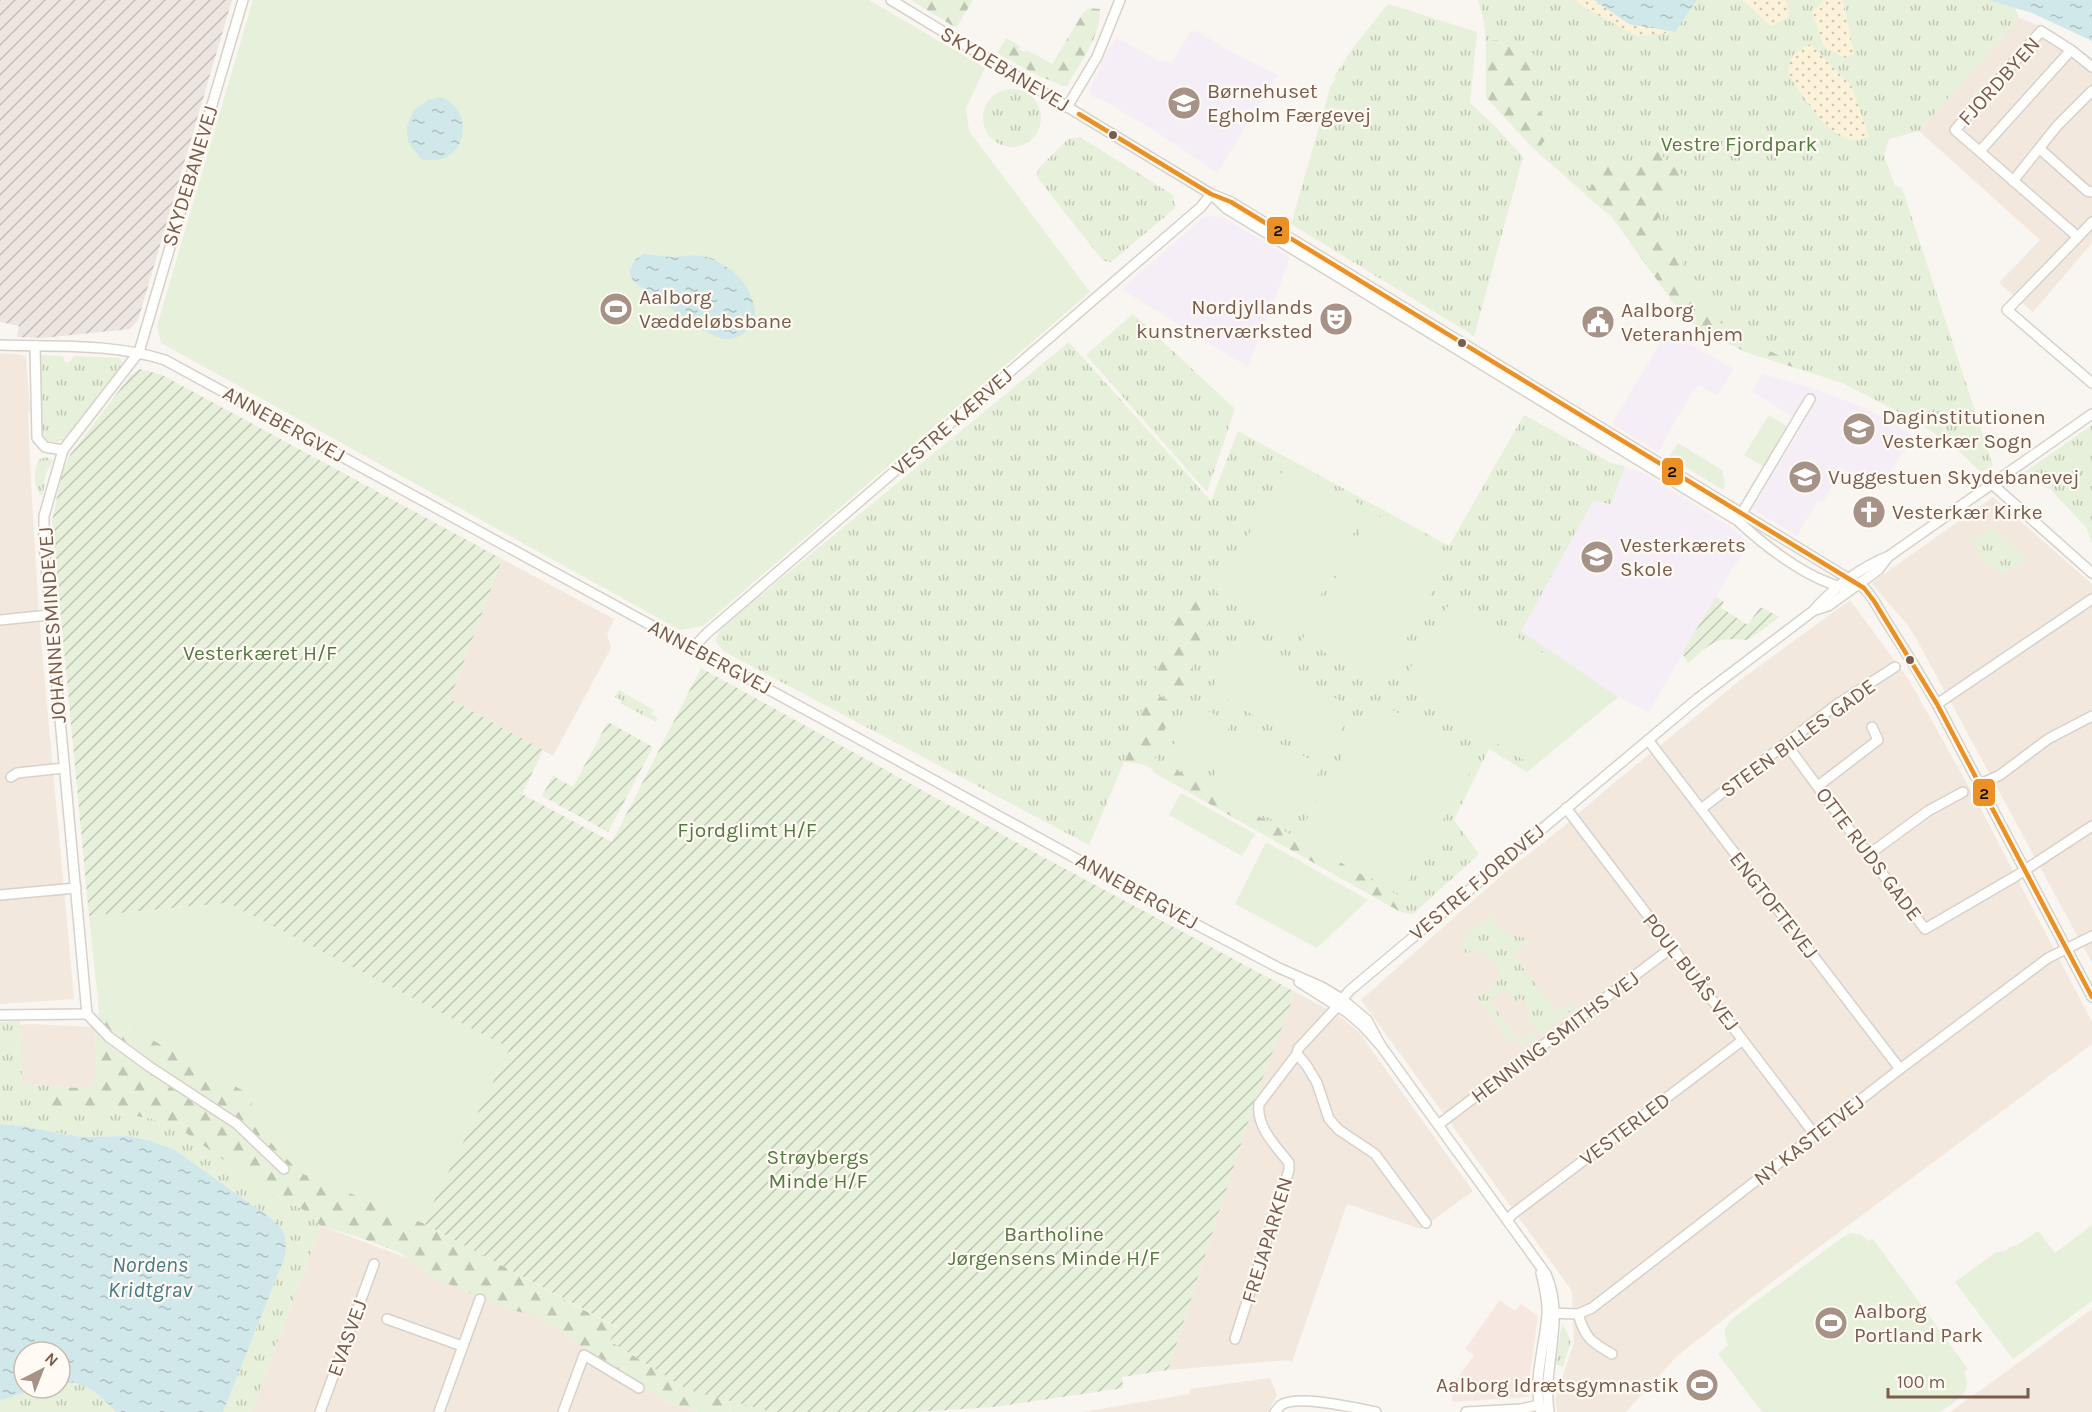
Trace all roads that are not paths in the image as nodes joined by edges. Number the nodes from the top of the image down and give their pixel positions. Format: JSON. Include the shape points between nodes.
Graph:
{"nodes":[{"id":1,"x":243,"y":0,"type":"edge"},
{"id":2,"x":891,"y":0,"type":"edge"},
{"id":3,"x":1120,"y":0,"type":"edge"},
{"id":4,"x":2071,"y":50,"type":"junction"},
{"id":5,"x":2092,"y":67,"type":"edge"},
{"id":6,"x":2092,"y":90,"type":"edge"},
{"id":7,"x":1066,"y":107,"type":"junction"},
{"id":8,"x":2040,"y":149,"type":"junction"},
{"id":9,"x":1980,"y":151,"type":"junction"},
{"id":10,"x":2013,"y":180,"type":"junction"},
{"id":11,"x":2092,"y":192,"type":"edge"},
{"id":12,"x":1211,"y":194,"type":"junction"},
{"id":13,"x":2092,"y":222,"type":"edge"},
{"id":14,"x":2078,"y":237,"type":"junction"},
{"id":15,"x":0,"y":345,"type":"edge"},
{"id":16,"x":34,"y":346,"type":"junction"},
{"id":17,"x":139,"y":352,"type":"junction"},
{"id":18,"x":2092,"y":383,"type":"edge"},
{"id":19,"x":1810,"y":399,"type":"dead end"},
{"id":20,"x":2092,"y":414,"type":"edge"},
{"id":21,"x":63,"y":450,"type":"junction"},
{"id":22,"x":1992,"y":484,"type":"junction"},
{"id":23,"x":1740,"y":517,"type":"junction"},
{"id":24,"x":2092,"y":573,"type":"edge"},
{"id":25,"x":1853,"y":584,"type":"junction"},
{"id":26,"x":1839,"y":588,"type":"junction"},
{"id":27,"x":2092,"y":599,"type":"edge"},
{"id":28,"x":1813,"y":611,"type":"junction"},
{"id":29,"x":49,"y":615,"type":"junction"},
{"id":30,"x":0,"y":620,"type":"edge"},
{"id":31,"x":693,"y":648,"type":"junction"},
{"id":32,"x":1895,"y":667,"type":"dead end"},
{"id":33,"x":1937,"y":704,"type":"junction"},
{"id":34,"x":2092,"y":716,"type":"edge"},
{"id":35,"x":1872,"y":727,"type":"dead end"},
{"id":36,"x":1648,"y":741,"type":"junction"},
{"id":37,"x":1787,"y":745,"type":"junction"},
{"id":38,"x":64,"y":768,"type":"junction"},
{"id":39,"x":11,"y":777,"type":"dead end"},
{"id":40,"x":1980,"y":784,"type":"junction"},
{"id":41,"x":1818,"y":786,"type":"junction"},
{"id":42,"x":1963,"y":792,"type":"dead end"},
{"id":43,"x":1566,"y":808,"type":"junction"},
{"id":44,"x":1701,"y":809,"type":"junction"},
{"id":45,"x":2092,"y":826,"type":"edge"},
{"id":46,"x":1868,"y":855,"type":"junction"},
{"id":47,"x":2025,"y":870,"type":"junction"},
{"id":48,"x":76,"y":888,"type":"junction"},
{"id":49,"x":0,"y":895,"type":"edge"},
{"id":50,"x":2092,"y":936,"type":"edge"},
{"id":51,"x":1671,"y":948,"type":"junction"},
{"id":52,"x":2066,"y":948,"type":"junction"},
{"id":53,"x":2092,"y":997,"type":"edge"},
{"id":54,"x":1340,"y":1002,"type":"junction"},
{"id":55,"x":87,"y":1014,"type":"junction"},
{"id":56,"x":0,"y":1015,"type":"edge"},
{"id":57,"x":1743,"y":1040,"type":"junction"},
{"id":58,"x":1297,"y":1054,"type":"junction"},
{"id":59,"x":1900,"y":1069,"type":"junction"},
{"id":60,"x":1438,"y":1125,"type":"junction"},
{"id":61,"x":1815,"y":1135,"type":"junction"},
{"id":62,"x":284,"y":1169,"type":"dead end"},
{"id":63,"x":1507,"y":1220,"type":"junction"},
{"id":64,"x":1426,"y":1223,"type":"dead end"},
{"id":65,"x":374,"y":1264,"type":"dead end"},
{"id":66,"x":480,"y":1299,"type":"dead end"},
{"id":67,"x":1551,"y":1313,"type":"junction"},
{"id":68,"x":1578,"y":1314,"type":"junction"},
{"id":69,"x":387,"y":1319,"type":"dead end"},
{"id":70,"x":1235,"y":1339,"type":"dead end"},
{"id":71,"x":462,"y":1346,"type":"junction"},
{"id":72,"x":1612,"y":1354,"type":"dead end"},
{"id":73,"x":639,"y":1388,"type":"dead end"},
{"id":74,"x":1540,"y":1408,"type":"edge"},
{"id":75,"x":320,"y":1412,"type":"edge"},
{"id":76,"x":439,"y":1412,"type":"edge"},
{"id":77,"x":563,"y":1412,"type":"edge"},
{"id":78,"x":1275,"y":1412,"type":"edge"},
{"id":79,"x":1376,"y":1412,"type":"edge"},
{"id":80,"x":1466,"y":1412,"type":"edge"},
{"id":81,"x":1549,"y":1412,"type":"edge"}],
"edges":[{"from":1,"to":17,"type":"street","name":"SKYDEBANEVEJ"},
{"from":2,"to":7,"type":"street","name":"SKYDEBANEVEJ"},
{"from":3,"to":7,"type":"street","via":[[1097,57]]},
{"from":4,"to":5,"type":"street","name":"FJORDBYEN"},
{"from":4,"to":9,"type":"street","name":"FJORDBYEN"},
{"from":4,"to":9,"type":"street","name":"FJORDBYEN","via":[[2041,31],[1955,130]]},
{"from":6,"to":8,"type":"street"},
{"from":7,"to":12,"type":"street","name":"SKYDEBANEVEJ"},
{"from":8,"to":10,"type":"street"},
{"from":8,"to":11,"type":"street"},
{"from":9,"to":10,"type":"street","name":"FJORDBYEN"},
{"from":10,"to":14,"type":"street","name":"FJORDBYEN"},
{"from":12,"to":23,"type":"street","name":"SKYDEBANEVEJ","via":[[1231,202]]},
{"from":12,"to":31,"type":"street","name":"VESTRE KÆRVEJ","via":[[1194,213]]},
{"from":13,"to":14,"type":"street"},
{"from":14,"to":18,"type":"street","via":[[2007,310]]},
{"from":15,"to":16,"type":"street","name":"ANNEBERGVEJ"},
{"from":16,"to":17,"type":"street","name":"ANNEBERGVEJ"},
{"from":16,"to":21,"type":"street","via":[[37,438],[45,447]]},
{"from":17,"to":21,"type":"street","name":"JOHANNESMINDEVEJ"},
{"from":17,"to":31,"type":"street","name":"ANNEBERGVEJ","via":[[165,360]]},
{"from":19,"to":23,"type":"street"},
{"from":20,"to":22,"type":"street","name":"VESTRE FJORDVEJ"},
{"from":21,"to":29,"type":"street","name":"JOHANNESMINDEVEJ","via":[[44,516]]},
{"from":22,"to":24,"type":"street"},
{"from":22,"to":25,"type":"street","name":"VESTRE FJORDVEJ","via":[[1889,556],[1878,570]]},
{"from":23,"to":25,"type":"street","name":"SKYDEBANEVEJ"},
{"from":23,"to":26,"type":"street","name":"SKYDEBANEVEJ","via":[[1767,547]]},
{"from":25,"to":26,"type":"street","name":"SKYDEBANEVEJ"},
{"from":25,"to":28,"type":"street","name":"VESTRE FJORDVEJ","via":[[1828,606]]},
{"from":25,"to":33,"type":"street","via":[[1876,601]]},
{"from":26,"to":28,"type":"street","name":"VESTRE FJORDVEJ"},
{"from":27,"to":33,"type":"street"},
{"from":28,"to":36,"type":"street","name":"VESTRE FJORDVEJ"},
{"from":29,"to":30,"type":"street"},
{"from":29,"to":38,"type":"street","name":"JOHANNESMINDEVEJ"},
{"from":31,"to":54,"type":"street","name":"ANNEBERGVEJ","via":[[1279,968],[1319,996]]},
{"from":32,"to":37,"type":"street","name":"STEEN BILLES GADE","via":[[1836,705]]},
{"from":33,"to":40,"type":"street"},
{"from":34,"to":40,"type":"street","via":[[2048,739],[2000,775]]},
{"from":35,"to":41,"type":"street","via":[[1878,740]]},
{"from":36,"to":43,"type":"street","name":"VESTRE FJORDVEJ"},
{"from":36,"to":44,"type":"street","name":"ENGTOFTEVEJ"},
{"from":37,"to":41,"type":"street","name":"OTTE RUDS GADE"},
{"from":37,"to":44,"type":"street","name":"STEEN BILLES GADE"},
{"from":38,"to":39,"type":"street"},
{"from":38,"to":48,"type":"street","name":"JOHANNESMINDEVEJ"},
{"from":40,"to":47,"type":"street"},
{"from":41,"to":46,"type":"street","name":"OTTE RUDS GADE"},
{"from":42,"to":46,"type":"street","via":[[1928,811]]},
{"from":43,"to":51,"type":"street","name":"POUL BUÅS VEJ"},
{"from":43,"to":54,"type":"street","name":"VESTRE FJORDVEJ","via":[[1374,968]]},
{"from":44,"to":59,"type":"street","name":"ENGTOFTEVEJ"},
{"from":45,"to":47,"type":"street"},
{"from":46,"to":47,"type":"street","name":"OTTE RUDS GADE","via":[[1925,928]]},
{"from":47,"to":52,"type":"street"},
{"from":48,"to":49,"type":"street"},
{"from":48,"to":55,"type":"street","name":"JOHANNESMINDEVEJ"},
{"from":50,"to":52,"type":"street","name":"NY KASTETVEJ"},
{"from":51,"to":57,"type":"street","name":"POUL BUÅS VEJ"},
{"from":51,"to":60,"type":"street","name":"HENNING SMITHS VEJ"},
{"from":52,"to":53,"type":"street"},
{"from":52,"to":59,"type":"street","name":"NY KASTETVEJ"},
{"from":54,"to":58,"type":"street","name":"FREJAPARKEN"},
{"from":54,"to":60,"type":"street","name":"ANNEBERGVEJ","via":[[1381,1046]]},
{"from":55,"to":56,"type":"street"},
{"from":55,"to":62,"type":"street","via":[[140,1060],[237,1124]]},
{"from":57,"to":61,"type":"street","name":"POUL BUÅS VEJ"},
{"from":57,"to":63,"type":"street","name":"VESTERLED"},
{"from":58,"to":64,"type":"street","via":[[1317,1083],[1329,1119],[1375,1154]]},
{"from":58,"to":70,"type":"street","name":"FREJAPARKEN","via":[[1259,1104],[1261,1124],[1289,1163],[1289,1170]]},
{"from":59,"to":61,"type":"street","name":"NY KASTETVEJ"},
{"from":60,"to":63,"type":"street","name":"ANNEBERGVEJ"},
{"from":61,"to":68,"type":"street","name":"NY KASTETVEJ","via":[[1592,1308]]},
{"from":63,"to":67,"type":"street","name":"ANNEBERGVEJ","via":[[1550,1283],[1555,1300]]},
{"from":65,"to":75,"type":"street","name":"EVASVEJ"},
{"from":66,"to":71,"type":"street"},
{"from":67,"to":68,"type":"street"},
{"from":67,"to":74,"type":"street","name":"ANNEBERGVEJ","via":[[1539,1377]]},
{"from":67,"to":81,"type":"street","name":"ANNEBERGVEJ"},
{"from":68,"to":72,"type":"street","via":[[1591,1341]]},
{"from":69,"to":71,"type":"street"},
{"from":71,"to":76,"type":"street"},
{"from":73,"to":77,"type":"street","via":[[584,1355]]},
{"from":74,"to":80,"type":"street"},
{"from":78,"to":79,"type":"street","via":[[1290,1401],[1316,1401]]}]}
